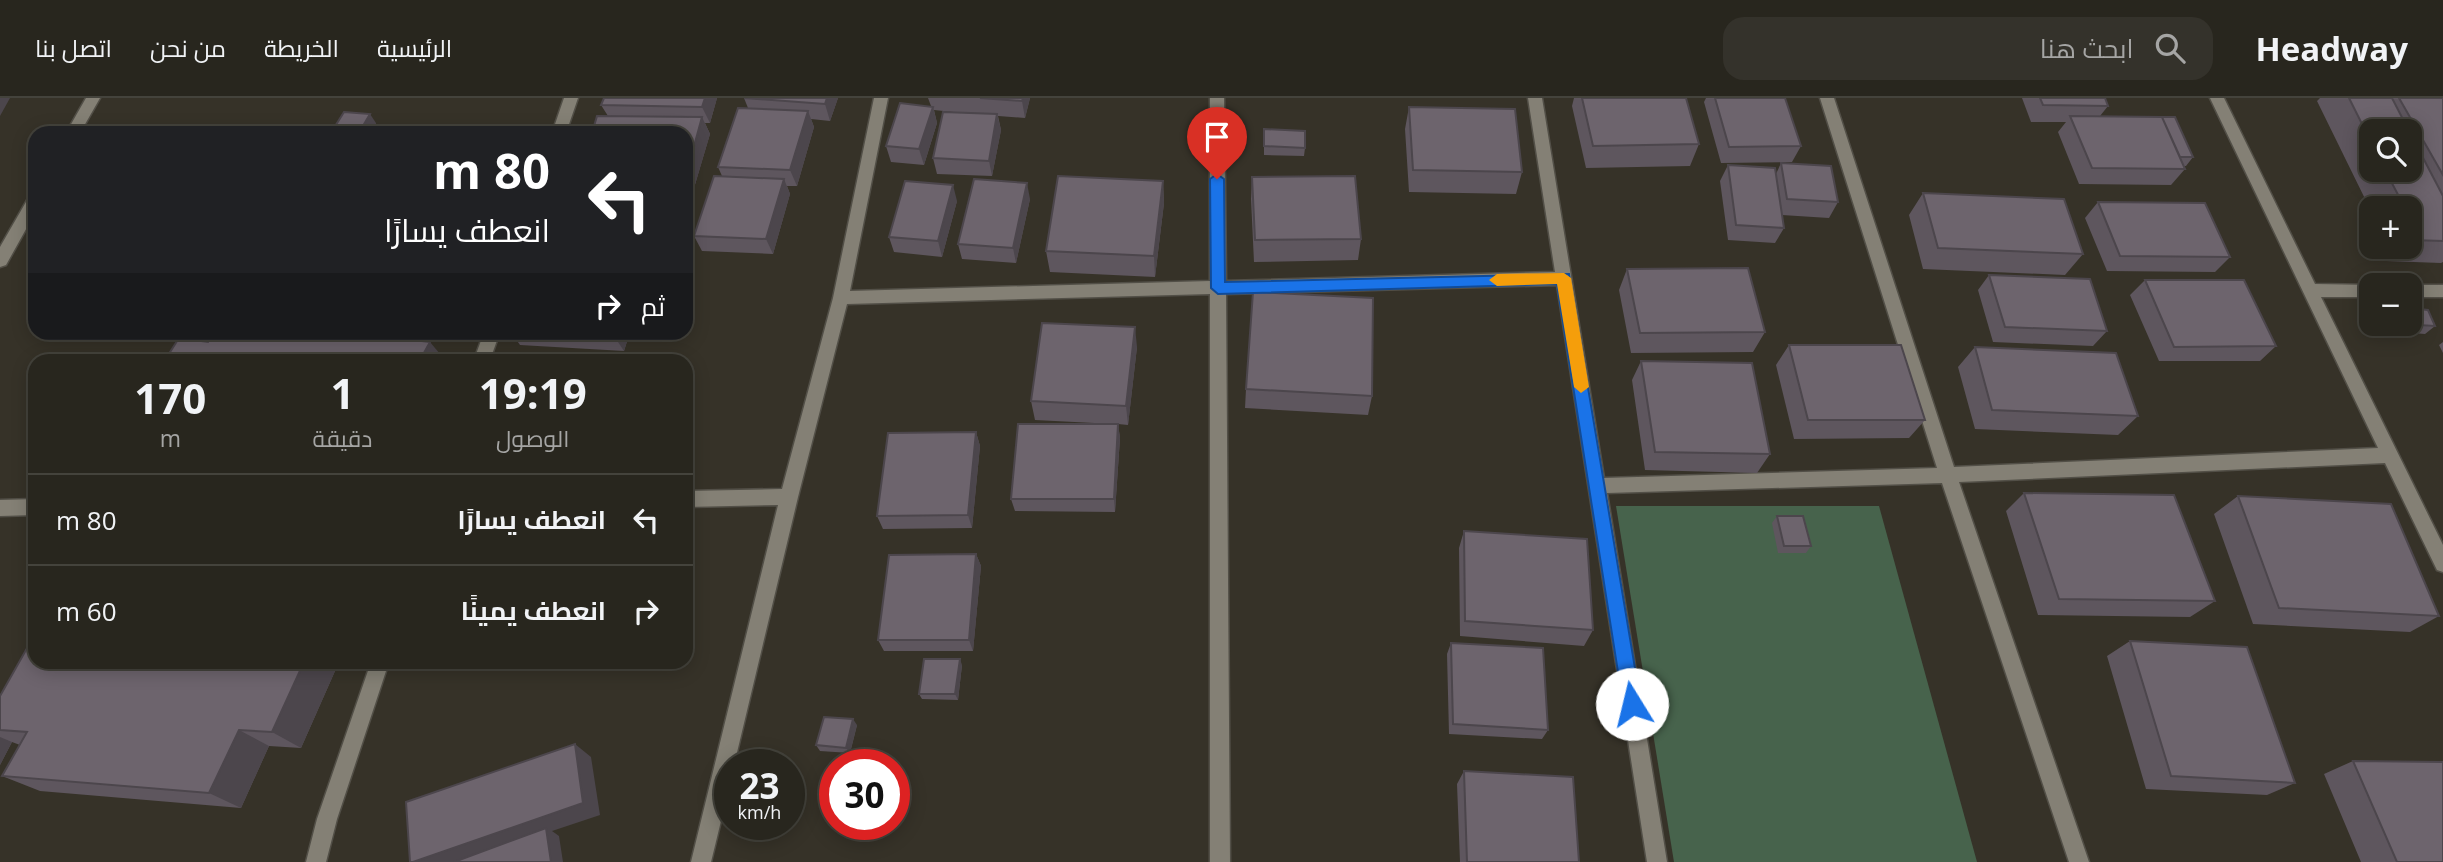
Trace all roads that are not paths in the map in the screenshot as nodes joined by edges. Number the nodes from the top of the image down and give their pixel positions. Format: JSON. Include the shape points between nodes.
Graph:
{"nodes":[{"id":1,"x":93,"y":98,"type":"edge"},
{"id":2,"x":571,"y":98,"type":"edge"},
{"id":3,"x":881,"y":98,"type":"edge"},
{"id":4,"x":1217,"y":98,"type":"edge"},
{"id":5,"x":1535,"y":98,"type":"edge"},
{"id":6,"x":1827,"y":98,"type":"edge"},
{"id":7,"x":2217,"y":98,"type":"edge"},
{"id":8,"x":77,"y":126,"type":"edge"},
{"id":9,"x":561,"y":126,"type":"edge"},
{"id":10,"x":28,"y":211,"type":"edge"},
{"id":11,"x":0,"y":261,"type":"edge"},
{"id":12,"x":1564,"y":278,"type":"junction"},
{"id":13,"x":1218,"y":288,"type":"junction"},
{"id":14,"x":2310,"y":290,"type":"junction"},
{"id":15,"x":2359,"y":291,"type":"edge"},
{"id":16,"x":2422,"y":291,"type":"edge"},
{"id":17,"x":2443,"y":291,"type":"edge"},
{"id":18,"x":841,"y":298,"type":"junction"},
{"id":19,"x":2390,"y":455,"type":"junction"},
{"id":20,"x":1948,"y":475,"type":"junction"},
{"id":21,"x":1597,"y":486,"type":"junction"},
{"id":22,"x":789,"y":497,"type":"junction"},
{"id":23,"x":693,"y":499,"type":"edge"},
{"id":24,"x":28,"y":507,"type":"edge"},
{"id":25,"x":0,"y":508,"type":"edge"},
{"id":26,"x":2443,"y":564,"type":"edge"},
{"id":27,"x":378,"y":669,"type":"edge"},
{"id":28,"x":316,"y":862,"type":"edge"},
{"id":29,"x":701,"y":862,"type":"edge"},
{"id":30,"x":1220,"y":862,"type":"edge"},
{"id":31,"x":1657,"y":862,"type":"edge"},
{"id":32,"x":2079,"y":862,"type":"edge"}],
"edges":[{"from":1,"to":8,"type":"street"},
{"from":2,"to":9,"type":"street"},
{"from":3,"to":18,"type":"street"},
{"from":4,"to":13,"type":"street"},
{"from":5,"to":12,"type":"street"},
{"from":6,"to":20,"type":"street"},
{"from":7,"to":14,"type":"street"},
{"from":10,"to":11,"type":"street"},
{"from":12,"to":13,"type":"street"},
{"from":12,"to":21,"type":"street"},
{"from":13,"to":18,"type":"street"},
{"from":13,"to":30,"type":"street"},
{"from":14,"to":15,"type":"street"},
{"from":14,"to":19,"type":"street"},
{"from":16,"to":17,"type":"street"},
{"from":18,"to":22,"type":"street"},
{"from":19,"to":20,"type":"street"},
{"from":19,"to":26,"type":"street"},
{"from":20,"to":21,"type":"street"},
{"from":20,"to":32,"type":"street"},
{"from":21,"to":31,"type":"street"},
{"from":22,"to":23,"type":"street"},
{"from":22,"to":29,"type":"street"},
{"from":24,"to":25,"type":"street"},
{"from":27,"to":28,"type":"street"}]}
